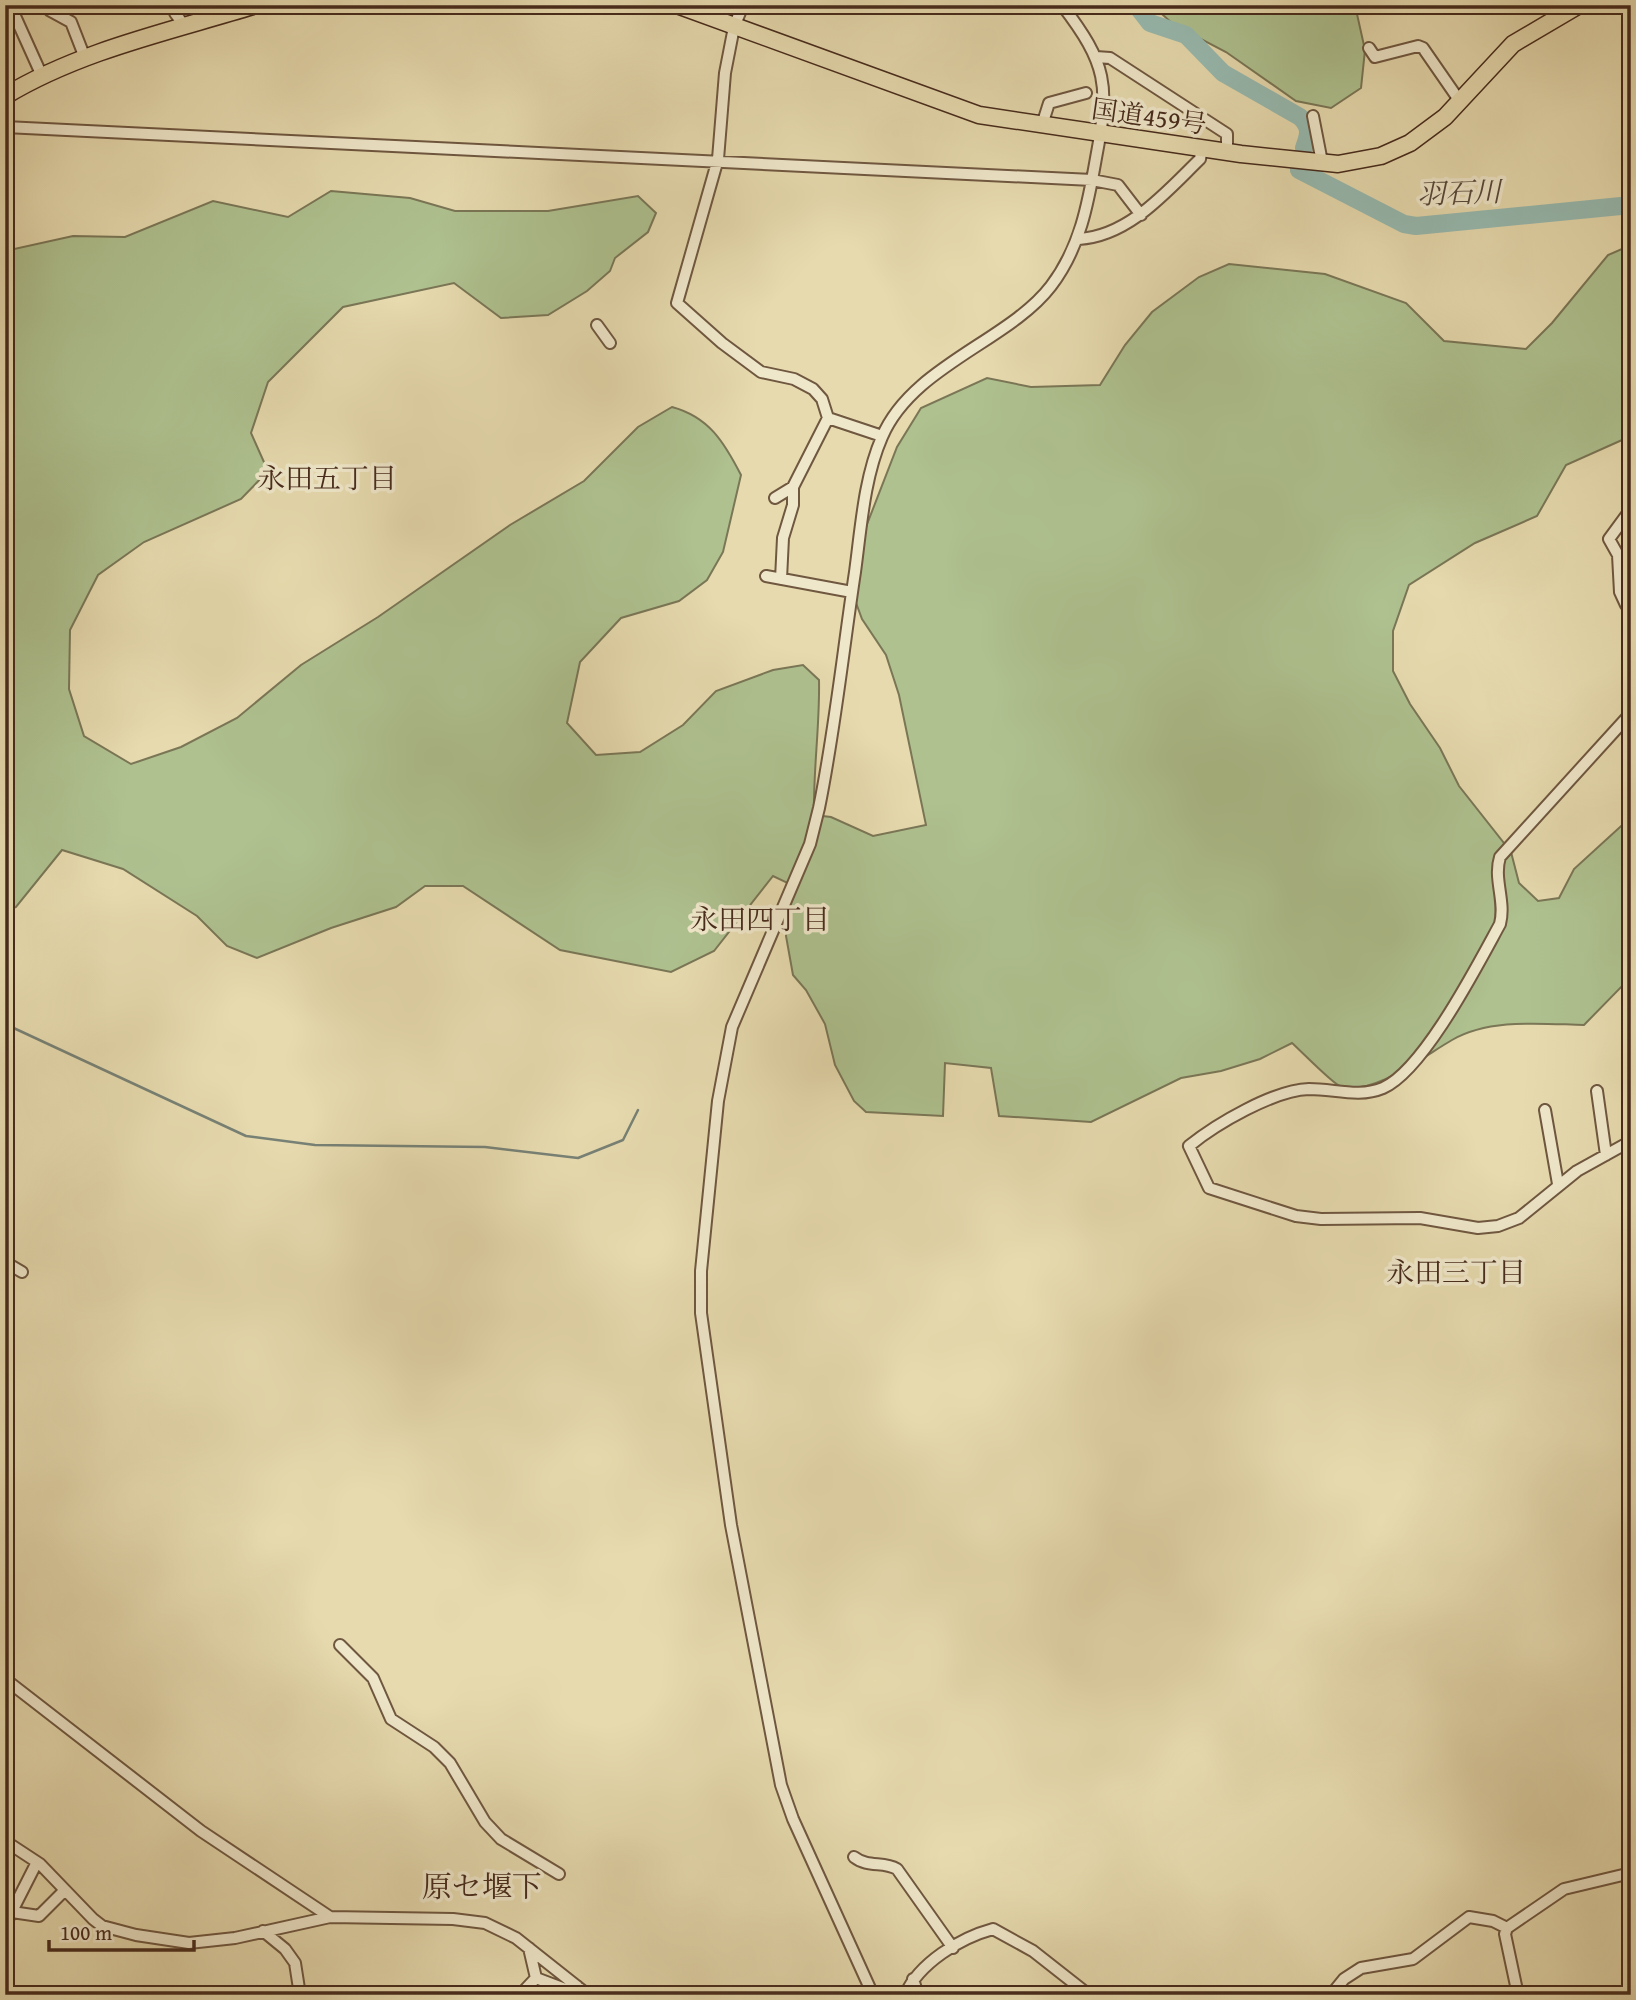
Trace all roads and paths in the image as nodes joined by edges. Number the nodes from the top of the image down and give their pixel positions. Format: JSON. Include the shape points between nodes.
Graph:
{"nodes":[{"id":1,"x":10,"y":5,"type":"edge"},
{"id":2,"x":256,"y":5,"type":"edge"},
{"id":3,"x":677,"y":5,"type":"edge"},
{"id":4,"x":743,"y":5,"type":"edge"},
{"id":5,"x":1062,"y":5,"type":"edge"},
{"id":6,"x":1579,"y":5,"type":"edge"},
{"id":7,"x":49,"y":10,"type":"dead end"},
{"id":8,"x":175,"y":13,"type":"dead end"},
{"id":9,"x":185,"y":27,"type":"junction"},
{"id":10,"x":734,"y":27,"type":"junction"},
{"id":11,"x":1369,"y":48,"type":"dead end"},
{"id":12,"x":1096,"y":57,"type":"junction"},
{"id":13,"x":85,"y":58,"type":"junction"},
{"id":14,"x":42,"y":76,"type":"junction"},
{"id":15,"x":1086,"y":93,"type":"dead end"},
{"id":16,"x":5,"y":96,"type":"edge"},
{"id":17,"x":1459,"y":100,"type":"junction"},
{"id":18,"x":1314,"y":116,"type":"dead end"},
{"id":19,"x":1042,"y":125,"type":"junction"},
{"id":20,"x":5,"y":127,"type":"edge"},
{"id":21,"x":1101,"y":132,"type":"junction"},
{"id":22,"x":1202,"y":148,"type":"junction"},
{"id":23,"x":1227,"y":152,"type":"junction"},
{"id":24,"x":1322,"y":162,"type":"junction"},
{"id":25,"x":718,"y":163,"type":"junction"},
{"id":26,"x":1092,"y":180,"type":"junction"},
{"id":27,"x":1141,"y":215,"type":"junction"},
{"id":28,"x":1079,"y":239,"type":"junction"},
{"id":29,"x":597,"y":325,"type":"dead end"},
{"id":30,"x":610,"y":342,"type":"dead end"},
{"id":31,"x":828,"y":418,"type":"junction"},
{"id":32,"x":882,"y":436,"type":"junction"},
{"id":33,"x":793,"y":487,"type":"junction"},
{"id":34,"x":775,"y":498,"type":"dead end"},
{"id":35,"x":1631,"y":509,"type":"edge"},
{"id":36,"x":766,"y":576,"type":"dead end"},
{"id":37,"x":781,"y":579,"type":"junction"},
{"id":38,"x":852,"y":592,"type":"junction"},
{"id":39,"x":1626,"y":606,"type":"edge"},
{"id":40,"x":1631,"y":713,"type":"edge"},
{"id":41,"x":1597,"y":1091,"type":"dead end"},
{"id":42,"x":1545,"y":1111,"type":"dead end"},
{"id":43,"x":1629,"y":1143,"type":"edge"},
{"id":44,"x":1606,"y":1155,"type":"junction"},
{"id":45,"x":1558,"y":1184,"type":"junction"},
{"id":46,"x":5,"y":1262,"type":"edge"},
{"id":47,"x":22,"y":1272,"type":"dead end"},
{"id":48,"x":340,"y":1645,"type":"dead end"},
{"id":49,"x":5,"y":1679,"type":"edge"},
{"id":50,"x":5,"y":1841,"type":"edge"},
{"id":51,"x":854,"y":1857,"type":"dead end"},
{"id":52,"x":37,"y":1862,"type":"junction"},
{"id":53,"x":1631,"y":1873,"type":"edge"},
{"id":54,"x":559,"y":1874,"type":"dead end"},
{"id":55,"x":65,"y":1890,"type":"junction"},
{"id":56,"x":12,"y":1912,"type":"junction"},
{"id":57,"x":330,"y":1917,"type":"junction"},
{"id":58,"x":5,"y":1924,"type":"edge"},
{"id":59,"x":1507,"y":1928,"type":"junction"},
{"id":60,"x":263,"y":1931,"type":"junction"},
{"id":61,"x":529,"y":1948,"type":"junction"},
{"id":62,"x":953,"y":1948,"type":"junction"},
{"id":63,"x":536,"y":1979,"type":"junction"},
{"id":64,"x":913,"y":1979,"type":"junction"},
{"id":65,"x":577,"y":1986,"type":"junction"},
{"id":66,"x":300,"y":1995,"type":"edge"},
{"id":67,"x":520,"y":1995,"type":"edge"},
{"id":68,"x":588,"y":1995,"type":"edge"},
{"id":69,"x":873,"y":1995,"type":"edge"},
{"id":70,"x":905,"y":1995,"type":"edge"},
{"id":71,"x":918,"y":1995,"type":"edge"},
{"id":72,"x":1089,"y":1995,"type":"edge"},
{"id":73,"x":1331,"y":1995,"type":"edge"},
{"id":74,"x":1518,"y":1995,"type":"edge"}],
"edges":[{"from":1,"to":14,"type":"street"},
{"from":2,"to":9,"type":"highway"},
{"from":3,"to":10,"type":"highway","name":"国道459号"},
{"from":4,"to":10,"type":"street"},
{"from":5,"to":12,"type":"street"},
{"from":6,"to":17,"type":"highway","name":"国道459号","via":[[1513,44]]},
{"from":7,"to":13,"type":"street","via":[[71,22]]},
{"from":8,"to":9,"type":"street"},
{"from":9,"to":13,"type":"highway"},
{"from":10,"to":19,"type":"highway","name":"国道459号","via":[[979,115]]},
{"from":10,"to":25,"type":"street","via":[[725,73]]},
{"from":11,"to":17,"type":"street","via":[[1375,57],[1423,48]]},
{"from":12,"to":21,"type":"street","via":[[1104,99]]},
{"from":12,"to":23,"type":"street","via":[[1110,58],[1227,134]]},
{"from":13,"to":14,"type":"highway"},
{"from":14,"to":16,"type":"highway"},
{"from":15,"to":19,"type":"street","via":[[1049,103]]},
{"from":17,"to":24,"type":"highway","name":"国道459号","via":[[1445,117],[1397,149],[1381,156]]},
{"from":18,"to":24,"type":"street"},
{"from":19,"to":21,"type":"highway","name":"国道459号"},
{"from":20,"to":25,"type":"street"},
{"from":21,"to":22,"type":"highway","name":"国道459号"},
{"from":21,"to":26,"type":"street"},
{"from":22,"to":23,"type":"highway","name":"国道459号"},
{"from":22,"to":27,"type":"street","via":[[1200,159]]},
{"from":23,"to":24,"type":"highway","name":"国道459号"},
{"from":25,"to":26,"type":"street"},
{"from":25,"to":31,"type":"street","via":[[678,306],[761,372],[794,379],[813,389]]},
{"from":26,"to":27,"type":"street","via":[[1118,185]]},
{"from":26,"to":28,"type":"street"},
{"from":27,"to":28,"type":"street","via":[[1090,239]]},
{"from":28,"to":32,"type":"street","via":[[1050,287],[1035,302],[935,375],[905,404]]},
{"from":29,"to":30,"type":"street"},
{"from":31,"to":32,"type":"street"},
{"from":31,"to":33,"type":"street"},
{"from":32,"to":38,"type":"street","via":[[864,502]]},
{"from":33,"to":34,"type":"street"},
{"from":33,"to":37,"type":"street"},
{"from":35,"to":39,"type":"street","via":[[1609,539],[1618,555],[1620,592]]},
{"from":36,"to":37,"type":"street"},
{"from":37,"to":38,"type":"street"},
{"from":38,"to":69,"type":"street","via":[[828,762],[813,832],[732,1027],[718,1101],[701,1313],[731,1525],[781,1785]]},
{"from":40,"to":45,"type":"street","via":[[1500,857],[1500,924],[1425,1048],[1404,1074],[1369,1092],[1294,1092],[1240,1114],[1189,1146],[1209,1188],[1296,1216],[1321,1219],[1420,1218],[1478,1228],[1498,1226],[1530,1211]]},
{"from":41,"to":44,"type":"street"},
{"from":42,"to":45,"type":"street"},
{"from":43,"to":44,"type":"street"},
{"from":44,"to":45,"type":"street"},
{"from":46,"to":47,"type":"street"},
{"from":48,"to":54,"type":"street","via":[[373,1678],[391,1719],[450,1763],[485,1822],[501,1839]]},
{"from":49,"to":57,"type":"street","via":[[201,1831]]},
{"from":50,"to":52,"type":"street"},
{"from":51,"to":62,"type":"street","via":[[866,1865],[897,1869]]},
{"from":52,"to":55,"type":"street"},
{"from":52,"to":56,"type":"street"},
{"from":53,"to":59,"type":"street","via":[[1564,1889]]},
{"from":55,"to":56,"type":"street","via":[[39,1916]]},
{"from":55,"to":60,"type":"street","via":[[102,1926],[136,1935],[190,1943]]},
{"from":56,"to":58,"type":"street"},
{"from":57,"to":60,"type":"street"},
{"from":57,"to":61,"type":"street","via":[[485,1923]]},
{"from":59,"to":73,"type":"street","via":[[1469,1917],[1413,1959],[1361,1968]]},
{"from":59,"to":74,"type":"street"},
{"from":60,"to":66,"type":"street","via":[[295,1963]]},
{"from":61,"to":63,"type":"street"},
{"from":61,"to":65,"type":"street"},
{"from":62,"to":64,"type":"street"},
{"from":62,"to":72,"type":"street","via":[[986,1931],[1002,1931]]},
{"from":63,"to":65,"type":"street","via":[[565,1989]]},
{"from":63,"to":67,"type":"street"},
{"from":64,"to":70,"type":"street"},
{"from":64,"to":71,"type":"street"},
{"from":65,"to":68,"type":"street"}]}
